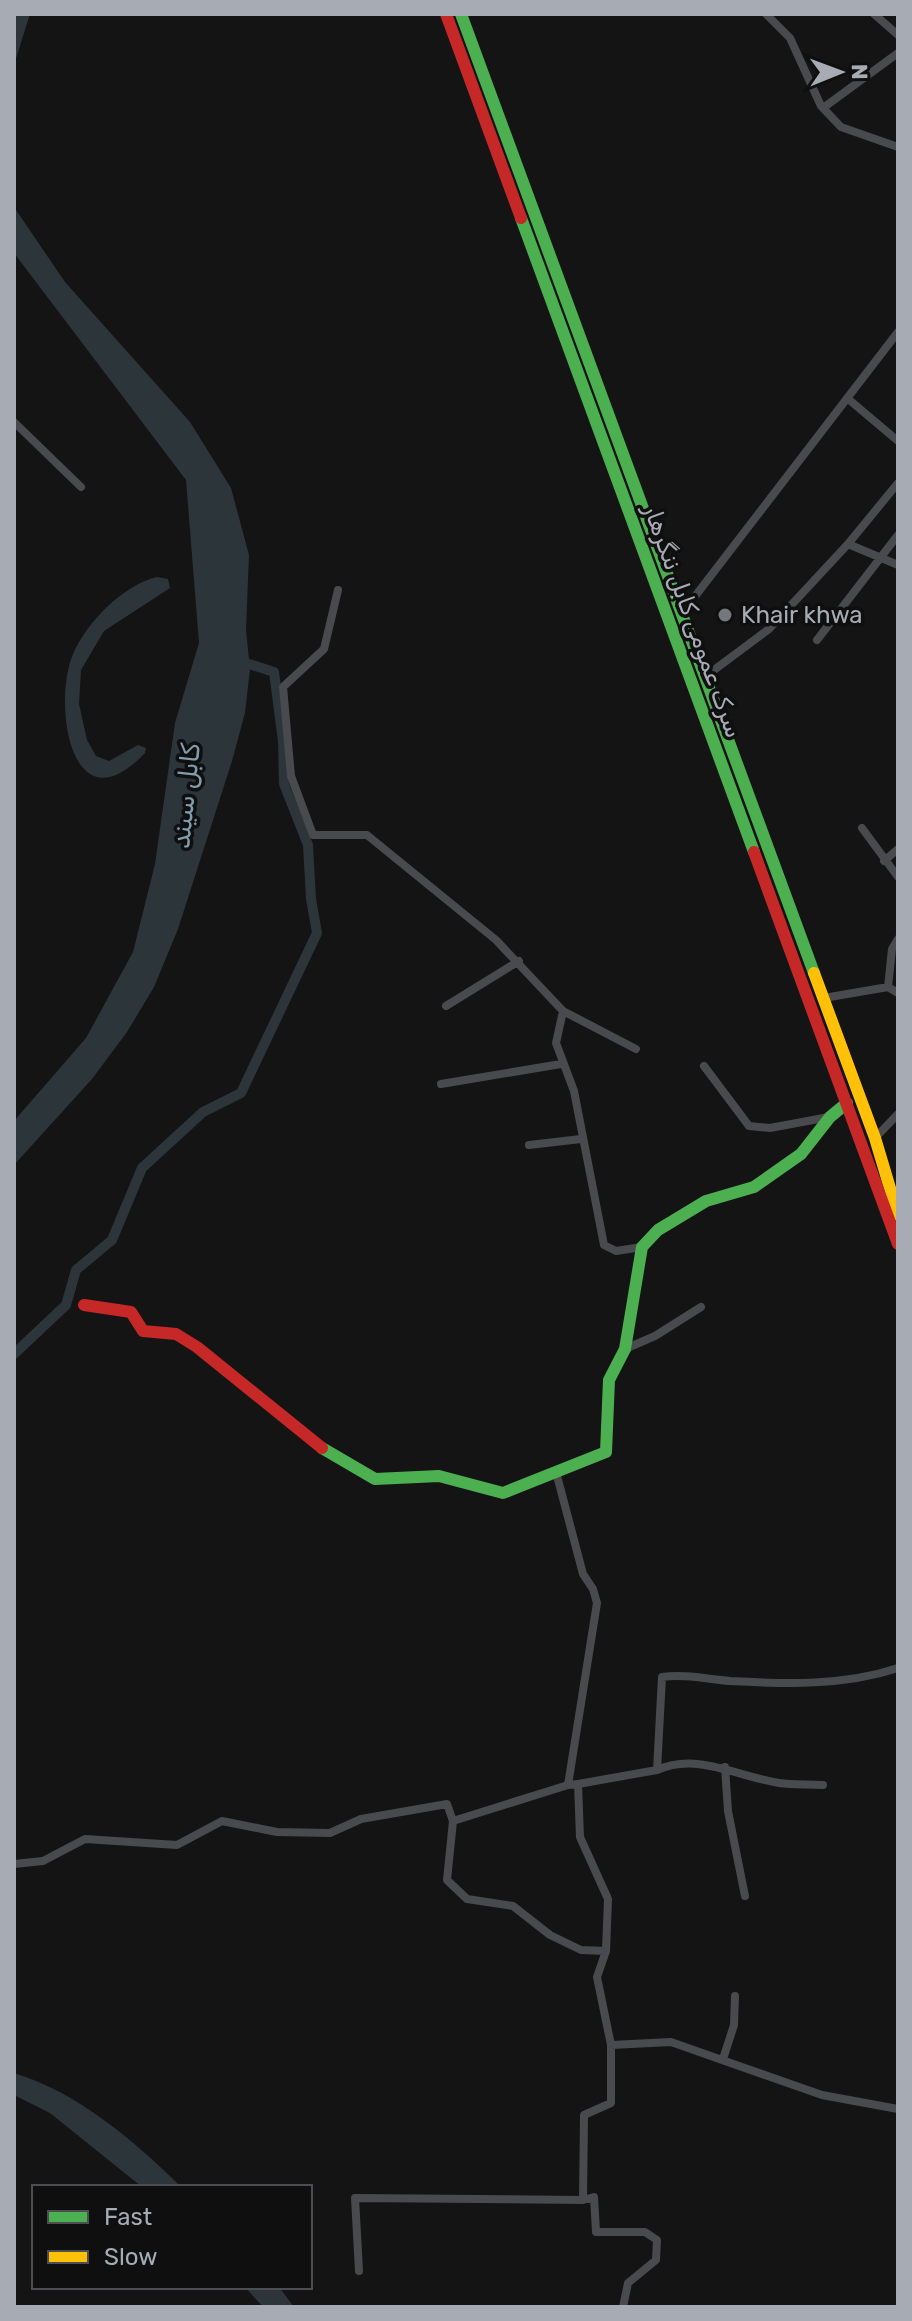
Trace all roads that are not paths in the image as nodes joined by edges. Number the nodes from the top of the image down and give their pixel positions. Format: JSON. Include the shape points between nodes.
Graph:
{"nodes":[{"id":1,"x":446,"y":14,"type":"edge"},
{"id":2,"x":461,"y":14,"type":"edge"},
{"id":3,"x":766,"y":14,"type":"edge"},
{"id":4,"x":874,"y":14,"type":"edge"},
{"id":5,"x":898,"y":35,"type":"edge"},
{"id":6,"x":898,"y":53,"type":"edge"},
{"id":7,"x":823,"y":108,"type":"junction"},
{"id":8,"x":898,"y":147,"type":"edge"},
{"id":9,"x":898,"y":332,"type":"edge"},
{"id":10,"x":847,"y":398,"type":"junction"},
{"id":11,"x":14,"y":422,"type":"edge"},
{"id":12,"x":898,"y":441,"type":"edge"},
{"id":13,"x":898,"y":483,"type":"edge"},
{"id":14,"x":81,"y":487,"type":"dead end"},
{"id":15,"x":898,"y":535,"type":"edge"},
{"id":16,"x":848,"y":544,"type":"junction"},
{"id":17,"x":880,"y":559,"type":"junction"},
{"id":18,"x":898,"y":565,"type":"edge"},
{"id":19,"x":338,"y":590,"type":"dead end"},
{"id":20,"x":683,"y":612,"type":"junction"},
{"id":21,"x":817,"y":640,"type":"dead end"},
{"id":22,"x":706,"y":676,"type":"junction"},
{"id":23,"x":862,"y":828,"type":"dead end"},
{"id":24,"x":898,"y":849,"type":"edge"},
{"id":25,"x":884,"y":861,"type":"junction"},
{"id":26,"x":898,"y":877,"type":"edge"},
{"id":27,"x":898,"y":939,"type":"edge"},
{"id":28,"x":519,"y":961,"type":"junction"},
{"id":29,"x":888,"y":987,"type":"junction"},
{"id":30,"x":898,"y":993,"type":"edge"},
{"id":31,"x":824,"y":998,"type":"junction"},
{"id":32,"x":446,"y":1006,"type":"dead end"},
{"id":33,"x":563,"y":1011,"type":"junction"},
{"id":34,"x":636,"y":1049,"type":"dead end"},
{"id":35,"x":561,"y":1064,"type":"junction"},
{"id":36,"x":704,"y":1066,"type":"dead end"},
{"id":37,"x":441,"y":1084,"type":"dead end"},
{"id":38,"x":847,"y":1103,"type":"junction"},
{"id":39,"x":898,"y":1114,"type":"edge"},
{"id":40,"x":830,"y":1117,"type":"junction"},
{"id":41,"x":875,"y":1138,"type":"junction"},
{"id":42,"x":581,"y":1139,"type":"junction"},
{"id":43,"x":529,"y":1145,"type":"dead end"},
{"id":44,"x":898,"y":1215,"type":"edge"},
{"id":45,"x":898,"y":1244,"type":"edge"},
{"id":46,"x":642,"y":1247,"type":"junction"},
{"id":47,"x":84,"y":1305,"type":"dead end"},
{"id":48,"x":701,"y":1307,"type":"dead end"},
{"id":49,"x":625,"y":1349,"type":"junction"},
{"id":50,"x":556,"y":1472,"type":"junction"},
{"id":51,"x":898,"y":1668,"type":"edge"},
{"id":52,"x":725,"y":1767,"type":"junction"},
{"id":53,"x":657,"y":1770,"type":"junction"},
{"id":54,"x":573,"y":1784,"type":"junction"},
{"id":55,"x":823,"y":1785,"type":"dead end"},
{"id":56,"x":453,"y":1821,"type":"junction"},
{"id":57,"x":14,"y":1864,"type":"edge"},
{"id":58,"x":745,"y":1896,"type":"dead end"},
{"id":59,"x":606,"y":1951,"type":"junction"},
{"id":60,"x":735,"y":1996,"type":"dead end"},
{"id":61,"x":611,"y":2045,"type":"junction"},
{"id":62,"x":723,"y":2059,"type":"junction"},
{"id":63,"x":898,"y":2109,"type":"edge"},
{"id":64,"x":583,"y":2200,"type":"junction"},
{"id":65,"x":359,"y":2271,"type":"dead end"},
{"id":66,"x":623,"y":2307,"type":"edge"}],
"edges":[{"from":1,"to":38,"type":"main road","name":"سرک عمومی کابل ننگرهار"},
{"from":2,"to":20,"type":"main road","name":"سرک عمومی کابل ننگرهار"},
{"from":3,"to":7,"type":"street","via":[[790,38]]},
{"from":4,"to":5,"type":"street"},
{"from":6,"to":7,"type":"street"},
{"from":7,"to":8,"type":"street","via":[[841,127]]},
{"from":9,"to":10,"type":"street"},
{"from":10,"to":12,"type":"street"},
{"from":10,"to":20,"type":"street"},
{"from":11,"to":14,"type":"street"},
{"from":13,"to":16,"type":"street"},
{"from":15,"to":17,"type":"street"},
{"from":16,"to":17,"type":"street"},
{"from":16,"to":22,"type":"street","via":[[769,629]]},
{"from":17,"to":18,"type":"street"},
{"from":17,"to":21,"type":"street"},
{"from":19,"to":28,"type":"street","via":[[324,649],[283,687],[291,776],[313,835],[367,835]]},
{"from":20,"to":22,"type":"main road","name":"سرک عمومی کابل ننگرهار"},
{"from":22,"to":31,"type":"main road","name":"سرک عمومی کابل ننگرهار"},
{"from":23,"to":25,"type":"street"},
{"from":24,"to":25,"type":"street"},
{"from":25,"to":26,"type":"street"},
{"from":27,"to":29,"type":"street"},
{"from":28,"to":32,"type":"street"},
{"from":28,"to":33,"type":"street"},
{"from":29,"to":30,"type":"street"},
{"from":29,"to":31,"type":"street"},
{"from":31,"to":41,"type":"main road","name":"سرک عمومی کابل ننگرهار"},
{"from":33,"to":34,"type":"street"},
{"from":33,"to":35,"type":"street","via":[[556,1043]]},
{"from":35,"to":37,"type":"street"},
{"from":35,"to":42,"type":"street","via":[[574,1091]]},
{"from":36,"to":40,"type":"street","via":[[749,1126],[770,1128]]},
{"from":38,"to":40,"type":"main road"},
{"from":38,"to":45,"type":"main road","name":"سرک عمومی کابل ننگرهار"},
{"from":39,"to":41,"type":"street"},
{"from":40,"to":46,"type":"main road","via":[[801,1154],[754,1187],[706,1201],[658,1230]]},
{"from":41,"to":44,"type":"main road","name":"سرک عمومی کابل ننگرهار"},
{"from":42,"to":43,"type":"street"},
{"from":42,"to":46,"type":"street","via":[[604,1245],[616,1251]]},
{"from":46,"to":49,"type":"main road"},
{"from":47,"to":50,"type":"main road","via":[[131,1312],[143,1331],[176,1334],[314,1443],[375,1479],[439,1476],[503,1493]]},
{"from":48,"to":49,"type":"street"},
{"from":49,"to":50,"type":"main road","via":[[609,1380],[606,1452]]},
{"from":50,"to":54,"type":"street","via":[[583,1574],[597,1603]]},
{"from":51,"to":53,"type":"street","via":[[823,1683],[662,1677]]},
{"from":52,"to":53,"type":"street","via":[[673,1763]]},
{"from":52,"to":55,"type":"street","via":[[778,1783]]},
{"from":52,"to":58,"type":"street"},
{"from":53,"to":54,"type":"street"},
{"from":54,"to":56,"type":"street"},
{"from":54,"to":59,"type":"street","via":[[580,1837],[608,1899]]},
{"from":56,"to":57,"type":"street","via":[[447,1804],[361,1819],[330,1833],[277,1832],[222,1821],[177,1845],[85,1839],[43,1861]]},
{"from":56,"to":59,"type":"street","via":[[447,1880],[467,1899],[513,1906],[581,1950]]},
{"from":59,"to":61,"type":"street","via":[[597,1977]]},
{"from":60,"to":62,"type":"street","via":[[734,2025]]},
{"from":61,"to":62,"type":"street","via":[[671,2042]]},
{"from":61,"to":64,"type":"street","via":[[611,2103],[584,2115]]},
{"from":62,"to":63,"type":"street","via":[[822,2095]]},
{"from":64,"to":65,"type":"street","via":[[355,2198]]},
{"from":64,"to":66,"type":"street","via":[[594,2197],[596,2232],[645,2232],[657,2240],[656,2260],[628,2283]]}]}
